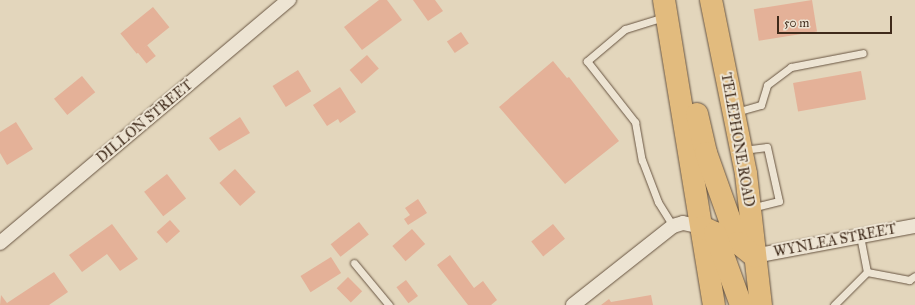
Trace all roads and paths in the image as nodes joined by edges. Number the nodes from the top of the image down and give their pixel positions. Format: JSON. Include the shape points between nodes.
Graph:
{"nodes":[{"id":1,"x":289,"y":0,"type":"edge"},
{"id":2,"x":711,"y":0,"type":"edge"},
{"id":3,"x":666,"y":8,"type":"edge"},
{"id":4,"x":673,"y":49,"type":"junction"},
{"id":5,"x":863,"y":53,"type":"dead end"},
{"id":6,"x":734,"y":113,"type":"junction"},
{"id":7,"x":741,"y":150,"type":"junction"},
{"id":8,"x":749,"y":209,"type":"junction"},
{"id":9,"x":673,"y":226,"type":"junction"},
{"id":10,"x":915,"y":226,"type":"edge"},
{"id":11,"x":702,"y":227,"type":"junction"},
{"id":12,"x":860,"y":236,"type":"junction"},
{"id":13,"x":0,"y":243,"type":"edge"},
{"id":14,"x":754,"y":256,"type":"junction"},
{"id":15,"x":354,"y":263,"type":"dead end"},
{"id":16,"x":867,"y":272,"type":"junction"},
{"id":17,"x":915,"y":276,"type":"edge"},
{"id":18,"x":389,"y":305,"type":"edge"},
{"id":19,"x":573,"y":305,"type":"edge"},
{"id":20,"x":714,"y":305,"type":"edge"},
{"id":21,"x":741,"y":305,"type":"edge"},
{"id":22,"x":761,"y":305,"type":"edge"},
{"id":23,"x":834,"y":305,"type":"edge"}],
"edges":[{"from":1,"to":13,"type":"street","name":"DILLON STREET"},
{"from":2,"to":6,"type":"main road","name":"TELEPHONE ROAD"},
{"from":3,"to":4,"type":"main road"},
{"from":3,"to":9,"type":"lane","via":[[625,29],[587,61],[635,122],[642,160],[658,202]]},
{"from":4,"to":11,"type":"main road"},
{"from":4,"to":14,"type":"main road","via":[[686,63],[706,153],[738,243]]},
{"from":5,"to":6,"type":"lane","via":[[791,67],[767,85],[761,106]]},
{"from":6,"to":7,"type":"main road","name":"TELEPHONE ROAD"},
{"from":7,"to":8,"type":"main road","name":"TELEPHONE ROAD"},
{"from":7,"to":8,"type":"lane","via":[[767,147],[779,201]]},
{"from":8,"to":14,"type":"main road","name":"TELEPHONE ROAD"},
{"from":9,"to":11,"type":"street","via":[[683,223]]},
{"from":9,"to":19,"type":"street"},
{"from":10,"to":12,"type":"street","name":"WYNLEA STREET"},
{"from":11,"to":20,"type":"main road"},
{"from":11,"to":21,"type":"main road","via":[[715,233]]},
{"from":12,"to":14,"type":"street","name":"WYNLEA STREET"},
{"from":12,"to":16,"type":"lane"},
{"from":14,"to":22,"type":"main road","name":"TELEPHONE ROAD"},
{"from":15,"to":18,"type":"lane"},
{"from":16,"to":17,"type":"lane","via":[[910,280]]},
{"from":16,"to":23,"type":"lane"}]}
